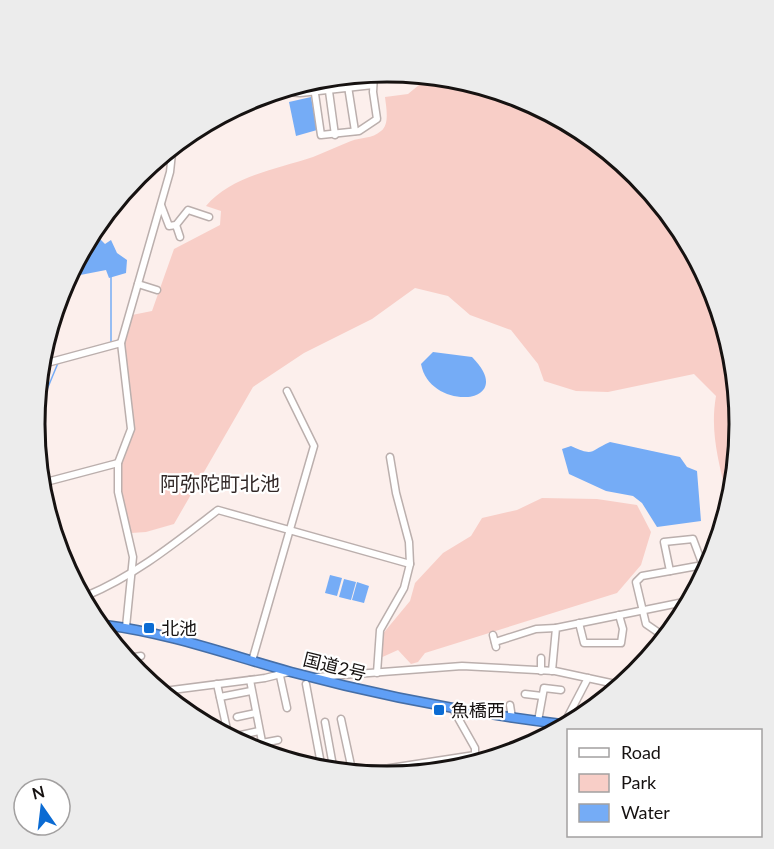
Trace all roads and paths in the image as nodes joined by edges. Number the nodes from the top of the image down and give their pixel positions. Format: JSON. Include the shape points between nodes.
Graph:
{"nodes":[{"id":1,"x":347,"y":85,"type":"edge"},
{"id":2,"x":373,"y":85,"type":"joint"},
{"id":3,"x":328,"y":87,"type":"edge"},
{"id":4,"x":330,"y":87,"type":"edge"},
{"id":5,"x":347,"y":88,"type":"junction"},
{"id":6,"x":314,"y":90,"type":"edge"},
{"id":7,"x":355,"y":131,"type":"junction"},
{"id":8,"x":335,"y":135,"type":"junction"},
{"id":9,"x":171,"y":159,"type":"edge"},
{"id":10,"x":161,"y":204,"type":"junction"},
{"id":11,"x":209,"y":217,"type":"dead end"},
{"id":12,"x":176,"y":225,"type":"junction"},
{"id":13,"x":180,"y":237,"type":"dead end"},
{"id":14,"x":138,"y":284,"type":"junction"},
{"id":15,"x":158,"y":290,"type":"dead end"},
{"id":16,"x":121,"y":343,"type":"junction"},
{"id":17,"x":51,"y":362,"type":"edge"},
{"id":18,"x":287,"y":391,"type":"dead end"},
{"id":19,"x":390,"y":457,"type":"dead end"},
{"id":20,"x":118,"y":463,"type":"junction"},
{"id":21,"x":50,"y":481,"type":"edge"},
{"id":22,"x":290,"y":531,"type":"junction"},
{"id":23,"x":701,"y":560,"type":"edge"},
{"id":24,"x":410,"y":564,"type":"junction"},
{"id":25,"x":697,"y":569,"type":"edge"},
{"id":26,"x":670,"y":571,"type":"junction"},
{"id":27,"x":129,"y":575,"type":"junction"},
{"id":28,"x":90,"y":594,"type":"edge"},
{"id":29,"x":679,"y":603,"type":"edge"},
{"id":30,"x":641,"y":609,"type":"junction"},
{"id":31,"x":619,"y":615,"type":"junction"},
{"id":32,"x":579,"y":623,"type":"junction"},
{"id":33,"x":110,"y":625,"type":"edge"},
{"id":34,"x":126,"y":627,"type":"junction"},
{"id":35,"x":556,"y":628,"type":"junction"},
{"id":36,"x":659,"y":632,"type":"edge"},
{"id":37,"x":495,"y":642,"type":"dead end"},
{"id":38,"x":136,"y":656,"type":"edge"},
{"id":39,"x":141,"y":656,"type":"dead end"},
{"id":40,"x":541,"y":658,"type":"dead end"},
{"id":41,"x":252,"y":661,"type":"junction"},
{"id":42,"x":541,"y":671,"type":"junction"},
{"id":43,"x":552,"y":671,"type":"junction"},
{"id":44,"x":290,"y":672,"type":"junction"},
{"id":45,"x":377,"y":673,"type":"junction"},
{"id":46,"x":280,"y":675,"type":"junction"},
{"id":47,"x":588,"y":678,"type":"junction"},
{"id":48,"x":250,"y":680,"type":"junction"},
{"id":49,"x":309,"y":681,"type":"junction"},
{"id":50,"x":611,"y":683,"type":"edge"},
{"id":51,"x":218,"y":684,"type":"junction"},
{"id":52,"x":172,"y":690,"type":"edge"},
{"id":53,"x":561,"y":690,"type":"dead end"},
{"id":54,"x":252,"y":691,"type":"junction"},
{"id":55,"x":525,"y":694,"type":"dead end"},
{"id":56,"x":543,"y":696,"type":"junction"},
{"id":57,"x":220,"y":697,"type":"junction"},
{"id":58,"x":285,"y":705,"type":"dead end"},
{"id":59,"x":510,"y":705,"type":"dead end"},
{"id":60,"x":453,"y":709,"type":"junction"},
{"id":61,"x":256,"y":713,"type":"junction"},
{"id":62,"x":567,"y":715,"type":"edge"},
{"id":63,"x":237,"y":717,"type":"dead end"},
{"id":64,"x":512,"y":718,"type":"junction"},
{"id":65,"x":341,"y":719,"type":"dead end"},
{"id":66,"x":538,"y":721,"type":"junction"},
{"id":67,"x":325,"y":722,"type":"dead end"},
{"id":68,"x":555,"y":722,"type":"edge"},
{"id":69,"x":239,"y":725,"type":"dead end"},
{"id":70,"x":227,"y":726,"type":"edge"},
{"id":71,"x":259,"y":731,"type":"junction"},
{"id":72,"x":241,"y":733,"type":"edge"},
{"id":73,"x":244,"y":734,"type":"edge"},
{"id":74,"x":278,"y":740,"type":"dead end"},
{"id":75,"x":262,"y":743,"type":"edge"},
{"id":76,"x":263,"y":743,"type":"edge"},
{"id":77,"x":320,"y":760,"type":"edge"},
{"id":78,"x":333,"y":762,"type":"edge"},
{"id":79,"x":351,"y":765,"type":"edge"},
{"id":80,"x":403,"y":766,"type":"edge"}],
"edges":[{"from":1,"to":5,"type":"street"},
{"from":2,"to":5,"type":"street"},
{"from":2,"to":7,"type":"street","via":[[377,119]]},
{"from":3,"to":8,"type":"street"},
{"from":4,"to":5,"type":"street"},
{"from":5,"to":7,"type":"street"},
{"from":6,"to":8,"type":"street","via":[[321,135]]},
{"from":7,"to":8,"type":"street"},
{"from":9,"to":10,"type":"street"},
{"from":10,"to":12,"type":"street","via":[[166,222]]},
{"from":10,"to":14,"type":"street"},
{"from":11,"to":12,"type":"street","via":[[188,210]]},
{"from":12,"to":13,"type":"street"},
{"from":14,"to":15,"type":"street"},
{"from":14,"to":16,"type":"street"},
{"from":16,"to":17,"type":"street"},
{"from":16,"to":20,"type":"street","via":[[131,429]]},
{"from":18,"to":22,"type":"street","via":[[314,446]]},
{"from":19,"to":24,"type":"street","via":[[409,542]]},
{"from":20,"to":21,"type":"street"},
{"from":20,"to":27,"type":"street","via":[[118,492],[133,557]]},
{"from":22,"to":24,"type":"street"},
{"from":22,"to":27,"type":"street","via":[[218,510],[174,546]]},
{"from":22,"to":41,"type":"street"},
{"from":23,"to":26,"type":"street","via":[[693,539],[664,543]]},
{"from":24,"to":45,"type":"street","via":[[404,588],[380,630]]},
{"from":25,"to":26,"type":"street"},
{"from":26,"to":30,"type":"street","via":[[642,576],[636,582]]},
{"from":27,"to":28,"type":"street"},
{"from":27,"to":34,"type":"street"},
{"from":29,"to":30,"type":"street"},
{"from":30,"to":31,"type":"street"},
{"from":30,"to":36,"type":"street","via":[[646,624]]},
{"from":31,"to":32,"type":"street"},
{"from":31,"to":32,"type":"street","via":[[621,643],[584,643]]},
{"from":32,"to":35,"type":"street"},
{"from":33,"to":34,"type":"highway","name":"国道2号"},
{"from":34,"to":41,"type":"highway","name":"国道2号"},
{"from":35,"to":37,"type":"street","via":[[536,629]]},
{"from":35,"to":43,"type":"street"},
{"from":38,"to":39,"type":"street"},
{"from":40,"to":42,"type":"street"},
{"from":41,"to":44,"type":"highway","name":"国道2号"},
{"from":42,"to":43,"type":"street"},
{"from":42,"to":45,"type":"street","via":[[437,666]]},
{"from":43,"to":47,"type":"street"},
{"from":44,"to":46,"type":"street"},
{"from":44,"to":49,"type":"highway","name":"国道2号"},
{"from":45,"to":49,"type":"street"},
{"from":46,"to":48,"type":"street"},
{"from":46,"to":58,"type":"street"},
{"from":47,"to":50,"type":"street"},
{"from":47,"to":62,"type":"street"},
{"from":48,"to":51,"type":"street"},
{"from":48,"to":54,"type":"street"},
{"from":49,"to":60,"type":"highway","name":"国道2号"},
{"from":49,"to":77,"type":"street","via":[[305,693]]},
{"from":51,"to":52,"type":"street"},
{"from":51,"to":57,"type":"street"},
{"from":53,"to":56,"type":"street","via":[[544,688]]},
{"from":54,"to":57,"type":"street"},
{"from":54,"to":61,"type":"street"},
{"from":55,"to":56,"type":"street"},
{"from":56,"to":66,"type":"street"},
{"from":57,"to":70,"type":"street"},
{"from":59,"to":64,"type":"street"},
{"from":60,"to":64,"type":"highway","name":"国道2号"},
{"from":60,"to":80,"type":"street","via":[[475,748],[475,755]]},
{"from":61,"to":63,"type":"street"},
{"from":61,"to":71,"type":"street"},
{"from":64,"to":66,"type":"highway","name":"国道2号"},
{"from":65,"to":79,"type":"street"},
{"from":66,"to":68,"type":"highway","name":"国道2号"},
{"from":67,"to":78,"type":"street"},
{"from":69,"to":72,"type":"street"},
{"from":71,"to":73,"type":"street"},
{"from":71,"to":75,"type":"street"},
{"from":74,"to":76,"type":"street"}]}
